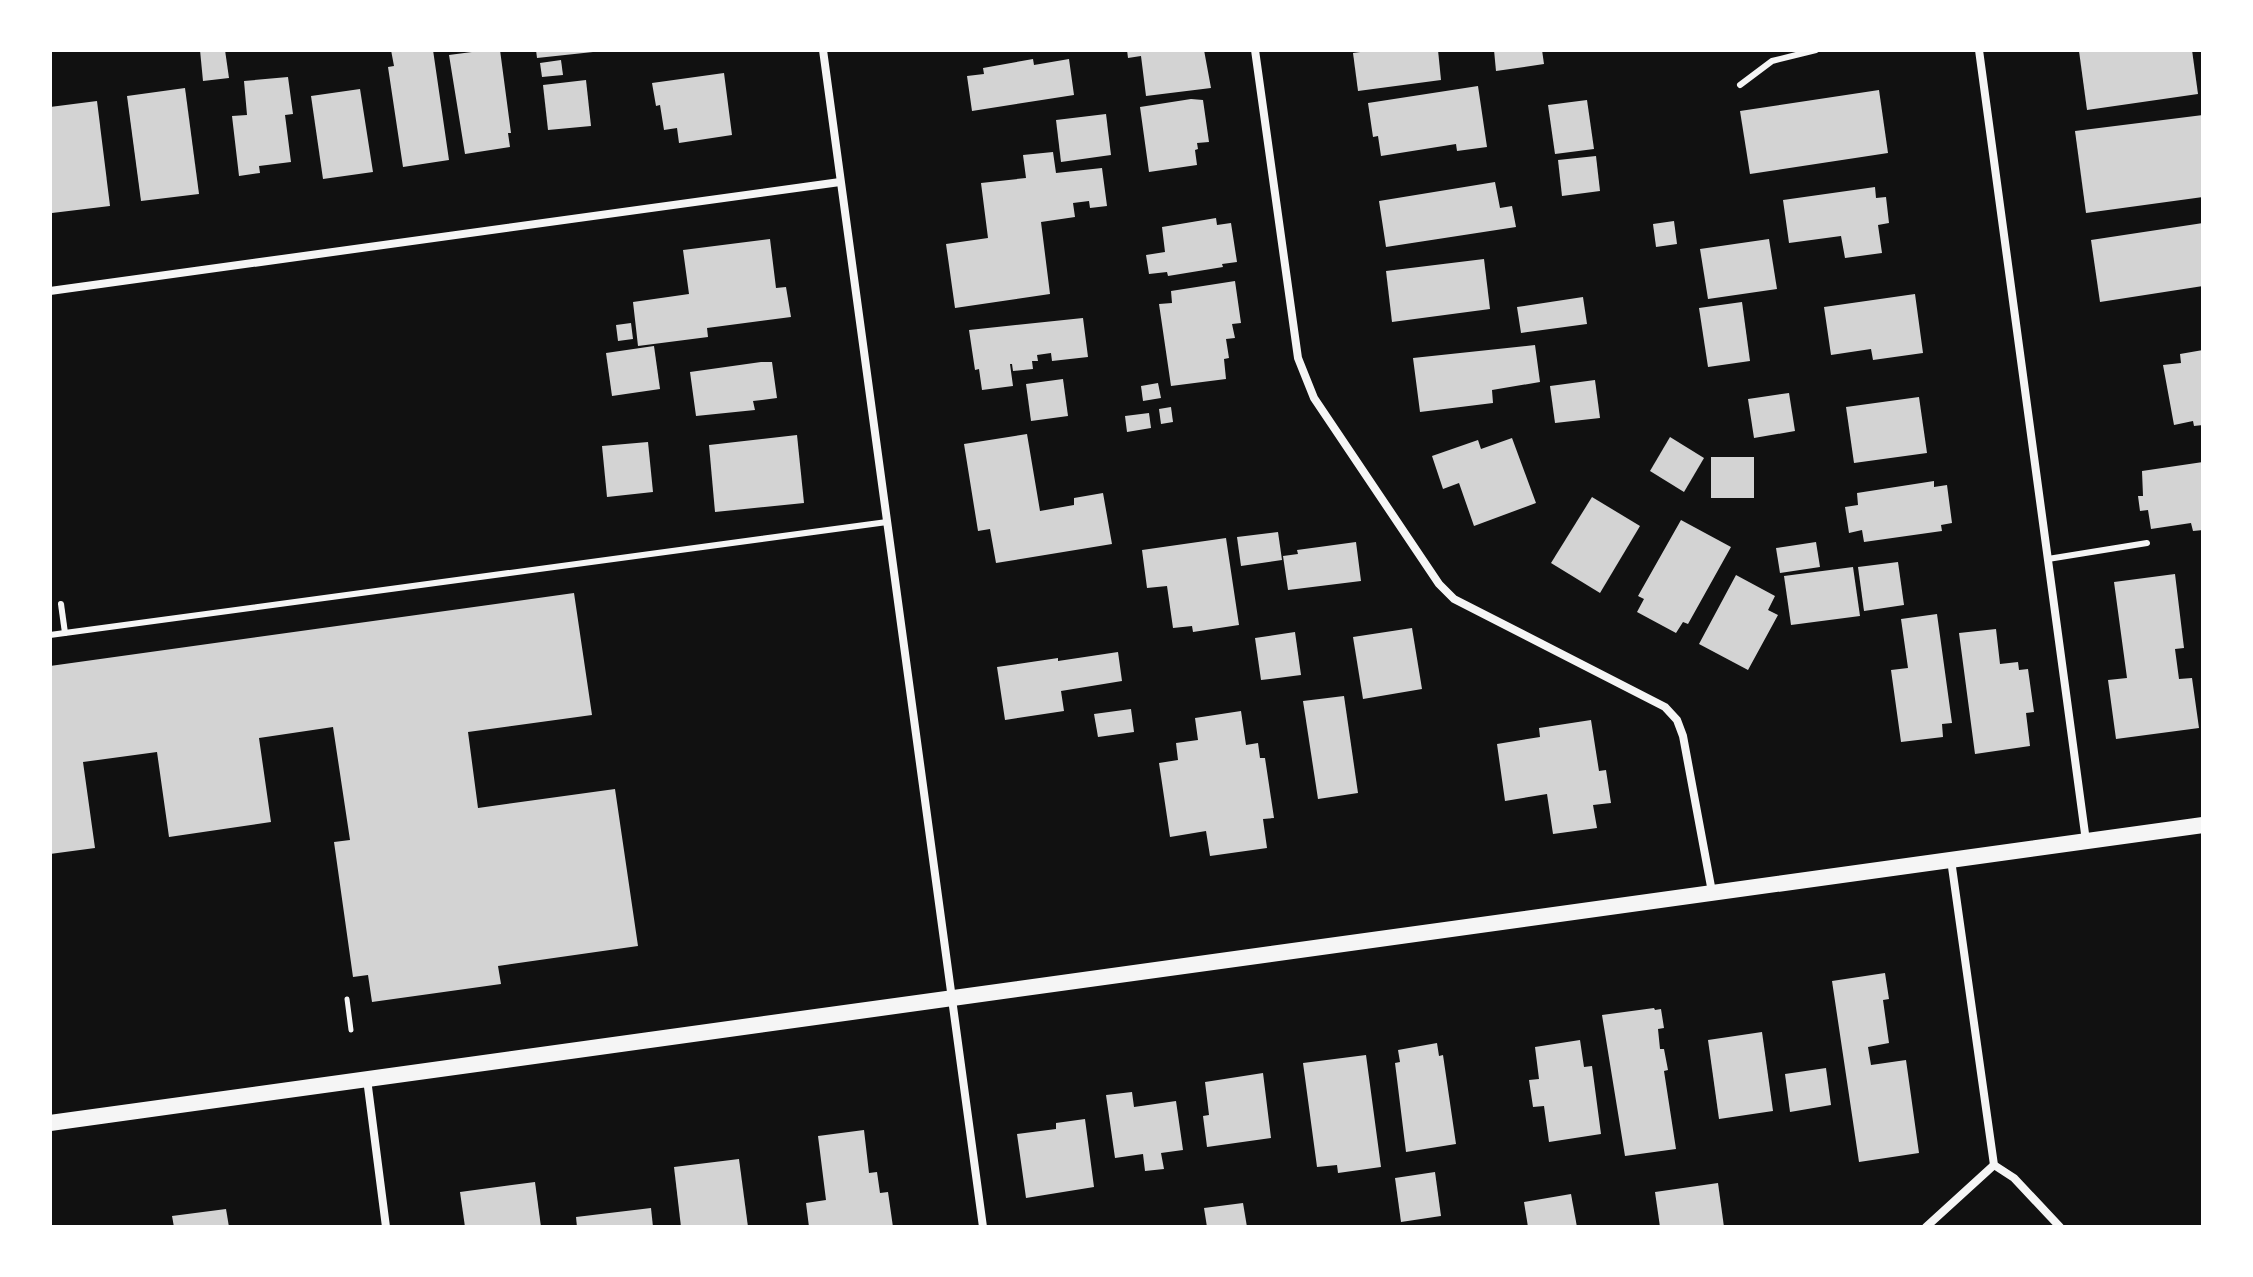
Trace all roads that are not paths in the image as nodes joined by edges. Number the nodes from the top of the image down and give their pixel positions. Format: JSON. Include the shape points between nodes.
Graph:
{"nodes":[{"id":1,"x":823,"y":50,"type":"edge"},
{"id":2,"x":1255,"y":50,"type":"edge"},
{"id":3,"x":1816,"y":50,"type":"edge"},
{"id":4,"x":1979,"y":50,"type":"edge"},
{"id":5,"x":1740,"y":85,"type":"dead end"},
{"id":6,"x":840,"y":182,"type":"junction"},
{"id":7,"x":50,"y":291,"type":"edge"},
{"id":8,"x":887,"y":522,"type":"junction"},
{"id":9,"x":2147,"y":543,"type":"dead end"},
{"id":10,"x":2048,"y":559,"type":"junction"},
{"id":11,"x":61,"y":604,"type":"dead end"},
{"id":12,"x":65,"y":633,"type":"junction"},
{"id":13,"x":50,"y":635,"type":"edge"},
{"id":14,"x":2203,"y":825,"type":"edge"},
{"id":15,"x":2086,"y":841,"type":"junction"},
{"id":16,"x":1951,"y":860,"type":"junction"},
{"id":17,"x":1712,"y":893,"type":"junction"},
{"id":18,"x":953,"y":998,"type":"junction"},
{"id":19,"x":367,"y":1079,"type":"junction"},
{"id":20,"x":50,"y":1123,"type":"edge"},
{"id":21,"x":1994,"y":1165,"type":"junction"},
{"id":22,"x":386,"y":1227,"type":"edge"},
{"id":23,"x":983,"y":1227,"type":"edge"},
{"id":24,"x":1926,"y":1227,"type":"edge"},
{"id":25,"x":2060,"y":1227,"type":"edge"}],
"edges":[{"from":1,"to":6,"type":"street"},
{"from":2,"to":17,"type":"street","via":[[1298,358],[1314,398],[1454,599],[1665,707],[1677,720]]},
{"from":3,"to":5,"type":"lane","via":[[1772,61]]},
{"from":4,"to":10,"type":"street"},
{"from":6,"to":7,"type":"street"},
{"from":6,"to":8,"type":"street"},
{"from":8,"to":12,"type":"lane"},
{"from":8,"to":18,"type":"street"},
{"from":9,"to":10,"type":"lane"},
{"from":10,"to":15,"type":"street"},
{"from":11,"to":12,"type":"lane"},
{"from":12,"to":13,"type":"lane"},
{"from":14,"to":15,"type":"main road"},
{"from":15,"to":16,"type":"main road"},
{"from":16,"to":17,"type":"main road"},
{"from":16,"to":21,"type":"street"},
{"from":17,"to":18,"type":"main road"},
{"from":18,"to":19,"type":"main road"},
{"from":18,"to":23,"type":"street"},
{"from":19,"to":20,"type":"main road"},
{"from":19,"to":22,"type":"street"},
{"from":21,"to":24,"type":"street"},
{"from":21,"to":25,"type":"street","via":[[2014,1178]]}]}
